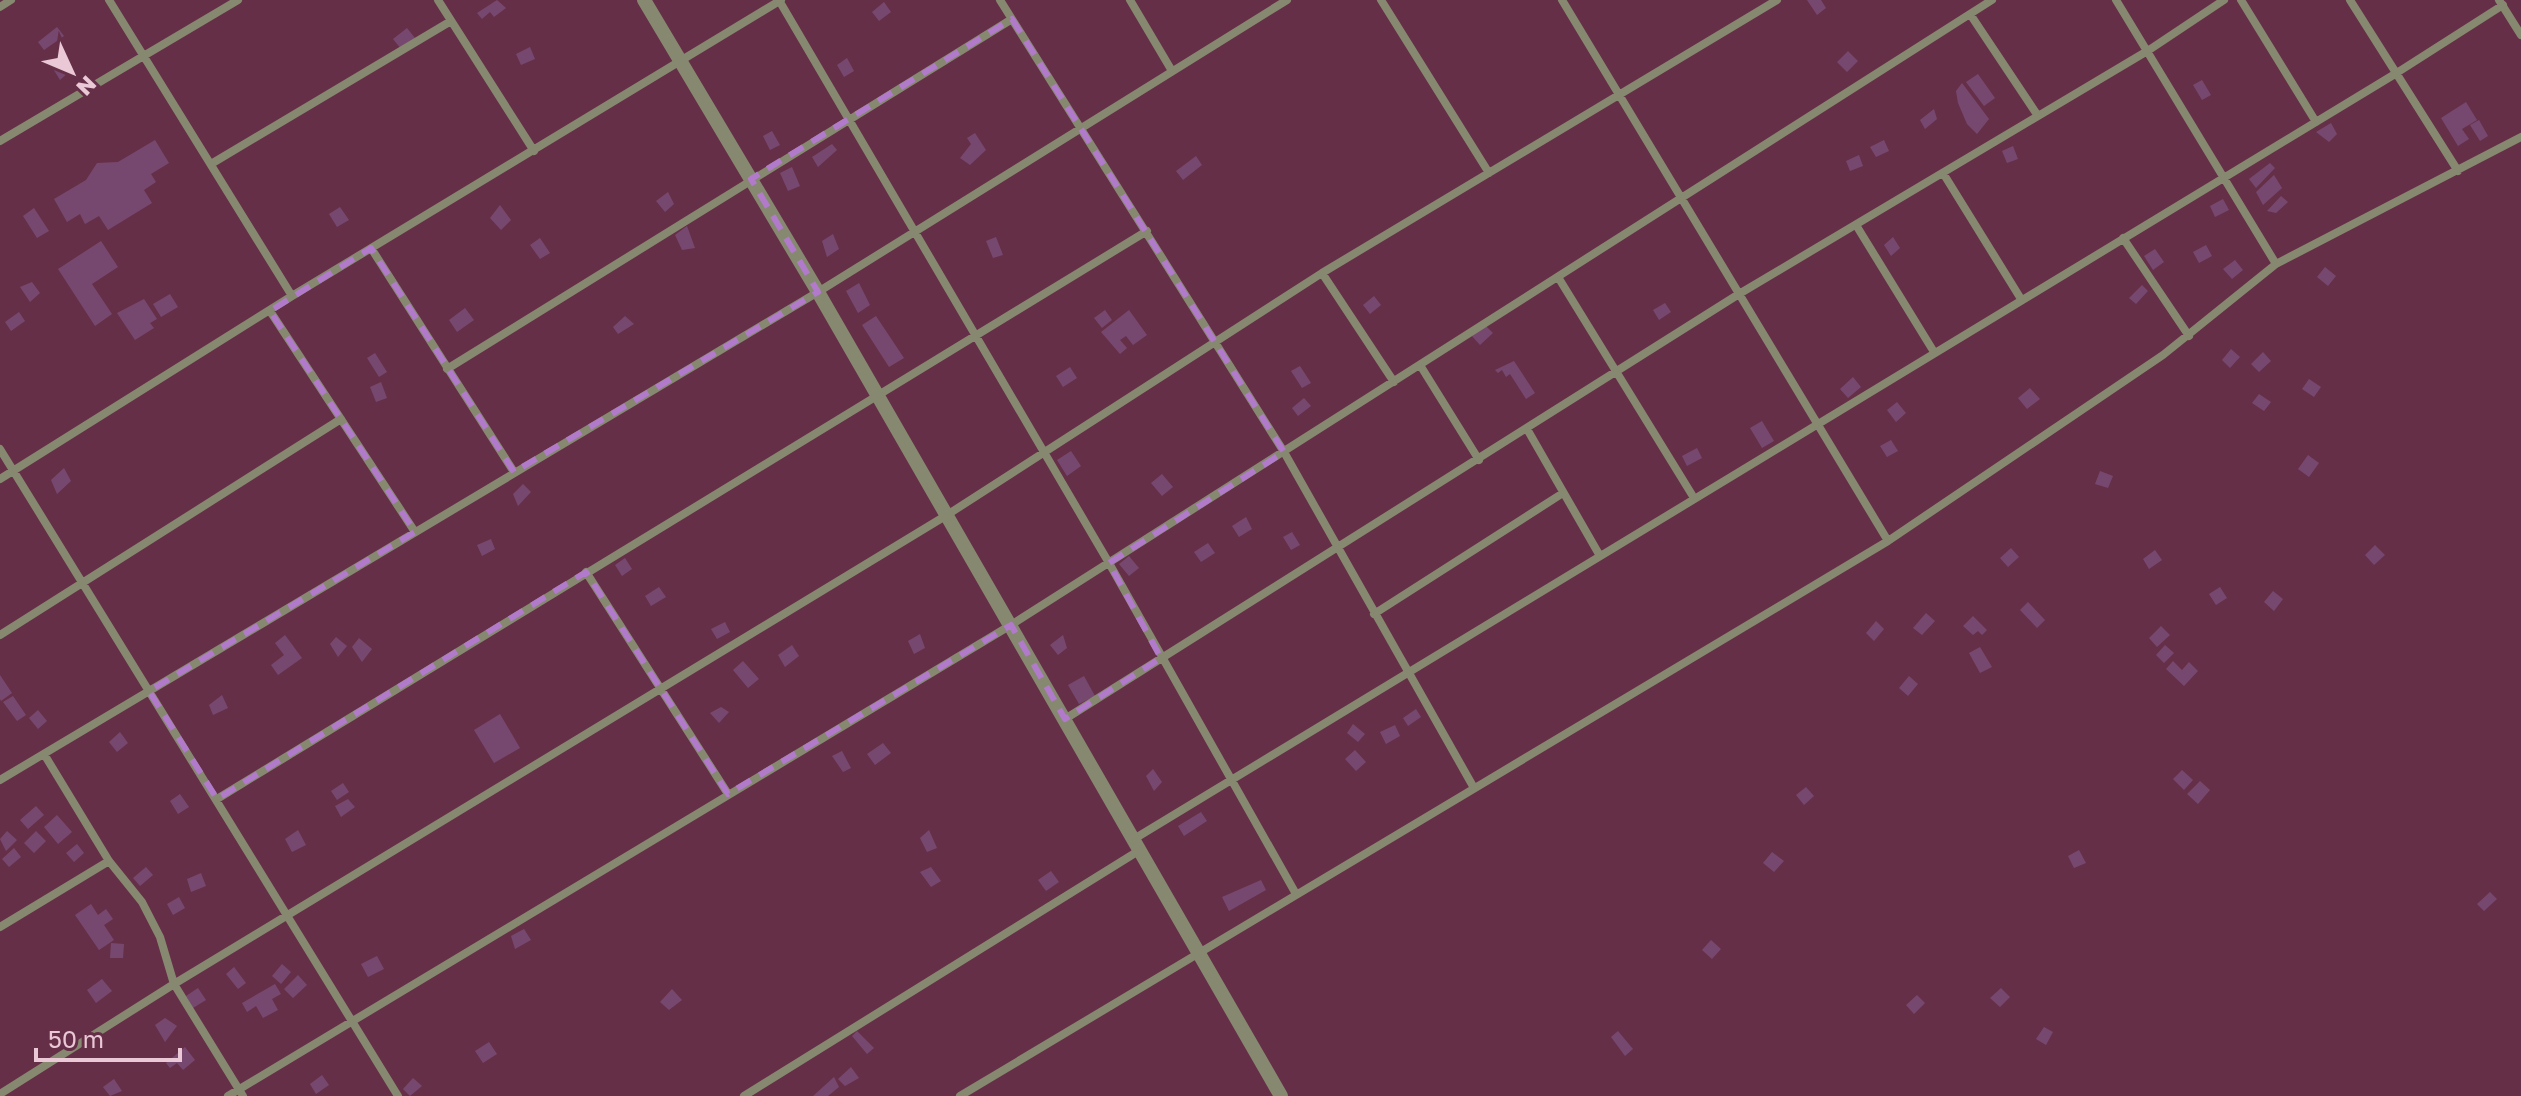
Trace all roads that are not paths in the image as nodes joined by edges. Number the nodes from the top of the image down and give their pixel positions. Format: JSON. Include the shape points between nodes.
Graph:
{"nodes":[{"id":1,"x":11,"y":0,"type":"edge"},
{"id":2,"x":109,"y":0,"type":"edge"},
{"id":3,"x":238,"y":0,"type":"edge"},
{"id":4,"x":438,"y":0,"type":"edge"},
{"id":5,"x":644,"y":0,"type":"edge"},
{"id":6,"x":1000,"y":0,"type":"edge"},
{"id":7,"x":1130,"y":0,"type":"edge"},
{"id":8,"x":1287,"y":0,"type":"edge"},
{"id":9,"x":1381,"y":0,"type":"edge"},
{"id":10,"x":1562,"y":0,"type":"edge"},
{"id":11,"x":1777,"y":0,"type":"edge"},
{"id":12,"x":1992,"y":0,"type":"edge"},
{"id":13,"x":2116,"y":0,"type":"edge"},
{"id":14,"x":2224,"y":0,"type":"edge"},
{"id":15,"x":2241,"y":0,"type":"edge"},
{"id":16,"x":2350,"y":0,"type":"edge"},
{"id":17,"x":781,"y":1,"type":"edge"},
{"id":18,"x":2501,"y":3,"type":"edge"},
{"id":19,"x":0,"y":7,"type":"edge"},
{"id":20,"x":1970,"y":14,"type":"junction"},
{"id":21,"x":1012,"y":19,"type":"junction"},
{"id":22,"x":451,"y":21,"type":"junction"},
{"id":23,"x":2521,"y":35,"type":"edge"},
{"id":24,"x":2149,"y":50,"type":"junction"},
{"id":25,"x":144,"y":56,"type":"junction"},
{"id":26,"x":681,"y":61,"type":"junction"},
{"id":27,"x":1172,"y":71,"type":"junction"},
{"id":28,"x":2395,"y":74,"type":"junction"},
{"id":29,"x":1618,"y":95,"type":"junction"},
{"id":30,"x":2038,"y":116,"type":"junction"},
{"id":31,"x":848,"y":119,"type":"junction"},
{"id":32,"x":2316,"y":122,"type":"junction"},
{"id":33,"x":1083,"y":127,"type":"junction"},
{"id":34,"x":2521,"y":137,"type":"edge"},
{"id":35,"x":0,"y":141,"type":"edge"},
{"id":36,"x":534,"y":151,"type":"junction"},
{"id":37,"x":211,"y":164,"type":"junction"},
{"id":38,"x":2458,"y":171,"type":"junction"},
{"id":39,"x":1489,"y":173,"type":"junction"},
{"id":40,"x":1943,"y":173,"type":"junction"},
{"id":41,"x":2224,"y":178,"type":"junction"},
{"id":42,"x":751,"y":179,"type":"junction"},
{"id":43,"x":1681,"y":199,"type":"junction"},
{"id":44,"x":1856,"y":225,"type":"junction"},
{"id":45,"x":1147,"y":231,"type":"junction"},
{"id":46,"x":915,"y":232,"type":"junction"},
{"id":47,"x":2123,"y":238,"type":"junction"},
{"id":48,"x":371,"y":248,"type":"junction"},
{"id":49,"x":2276,"y":264,"type":"junction"},
{"id":50,"x":1322,"y":273,"type":"junction"},
{"id":51,"x":1558,"y":277,"type":"junction"},
{"id":52,"x":818,"y":292,"type":"junction"},
{"id":53,"x":1739,"y":294,"type":"junction"},
{"id":54,"x":292,"y":296,"type":"junction"},
{"id":55,"x":2021,"y":299,"type":"junction"},
{"id":56,"x":270,"y":311,"type":"junction"},
{"id":57,"x":2189,"y":336,"type":"junction"},
{"id":58,"x":975,"y":338,"type":"junction"},
{"id":59,"x":1215,"y":340,"type":"junction"},
{"id":60,"x":1934,"y":352,"type":"junction"},
{"id":61,"x":1420,"y":365,"type":"junction"},
{"id":62,"x":447,"y":369,"type":"junction"},
{"id":63,"x":1618,"y":371,"type":"junction"},
{"id":64,"x":1394,"y":382,"type":"junction"},
{"id":65,"x":878,"y":396,"type":"junction"},
{"id":66,"x":341,"y":419,"type":"junction"},
{"id":67,"x":1816,"y":423,"type":"junction"},
{"id":68,"x":1527,"y":429,"type":"junction"},
{"id":69,"x":0,"y":449,"type":"edge"},
{"id":70,"x":1042,"y":451,"type":"junction"},
{"id":71,"x":1284,"y":452,"type":"junction"},
{"id":72,"x":1479,"y":460,"type":"junction"},
{"id":73,"x":13,"y":470,"type":"junction"},
{"id":74,"x":514,"y":472,"type":"junction"},
{"id":75,"x":0,"y":479,"type":"edge"},
{"id":76,"x":1563,"y":493,"type":"junction"},
{"id":77,"x":1694,"y":498,"type":"junction"},
{"id":78,"x":947,"y":515,"type":"junction"},
{"id":79,"x":415,"y":532,"type":"junction"},
{"id":80,"x":1888,"y":541,"type":"junction"},
{"id":81,"x":1338,"y":546,"type":"junction"},
{"id":82,"x":1600,"y":556,"type":"junction"},
{"id":83,"x":1109,"y":563,"type":"junction"},
{"id":84,"x":586,"y":572,"type":"junction"},
{"id":85,"x":83,"y":584,"type":"junction"},
{"id":86,"x":1374,"y":614,"type":"junction"},
{"id":87,"x":1011,"y":625,"type":"junction"},
{"id":88,"x":0,"y":635,"type":"edge"},
{"id":89,"x":1161,"y":658,"type":"junction"},
{"id":90,"x":1406,"y":675,"type":"junction"},
{"id":91,"x":664,"y":689,"type":"junction"},
{"id":92,"x":149,"y":691,"type":"junction"},
{"id":93,"x":1065,"y":719,"type":"junction"},
{"id":94,"x":44,"y":754,"type":"junction"},
{"id":95,"x":0,"y":780,"type":"edge"},
{"id":96,"x":1231,"y":781,"type":"junction"},
{"id":97,"x":1474,"y":788,"type":"junction"},
{"id":98,"x":728,"y":794,"type":"junction"},
{"id":99,"x":217,"y":799,"type":"junction"},
{"id":100,"x":1137,"y":844,"type":"junction"},
{"id":101,"x":109,"y":861,"type":"junction"},
{"id":102,"x":1296,"y":894,"type":"junction"},
{"id":103,"x":289,"y":915,"type":"junction"},
{"id":104,"x":0,"y":927,"type":"edge"},
{"id":105,"x":1200,"y":952,"type":"junction"},
{"id":106,"x":174,"y":984,"type":"junction"},
{"id":107,"x":351,"y":1019,"type":"junction"},
{"id":108,"x":241,"y":1093,"type":"edge"},
{"id":109,"x":0,"y":1094,"type":"edge"},
{"id":110,"x":228,"y":1096,"type":"edge"},
{"id":111,"x":398,"y":1096,"type":"edge"},
{"id":112,"x":744,"y":1096,"type":"edge"},
{"id":113,"x":960,"y":1096,"type":"edge"},
{"id":114,"x":1281,"y":1096,"type":"edge"}],
"edges":[{"from":1,"to":19,"type":"street"},
{"from":2,"to":25,"type":"street"},
{"from":3,"to":25,"type":"street"},
{"from":4,"to":22,"type":"street"},
{"from":5,"to":26,"type":"street"},
{"from":6,"to":21,"type":"street"},
{"from":7,"to":27,"type":"street"},
{"from":8,"to":27,"type":"street"},
{"from":9,"to":39,"type":"street"},
{"from":10,"to":29,"type":"street"},
{"from":11,"to":29,"type":"street"},
{"from":12,"to":20,"type":"street"},
{"from":13,"to":24,"type":"street"},
{"from":14,"to":24,"type":"street"},
{"from":15,"to":32,"type":"street"},
{"from":16,"to":28,"type":"street"},
{"from":17,"to":26,"type":"street"},
{"from":17,"to":31,"type":"street"},
{"from":18,"to":23,"type":"street"},
{"from":18,"to":28,"type":"street"},
{"from":20,"to":30,"type":"street"},
{"from":20,"to":43,"type":"street"},
{"from":21,"to":31,"type":"street"},
{"from":21,"to":33,"type":"street"},
{"from":22,"to":36,"type":"street"},
{"from":22,"to":37,"type":"street"},
{"from":24,"to":30,"type":"street"},
{"from":24,"to":41,"type":"street"},
{"from":25,"to":35,"type":"street"},
{"from":25,"to":37,"type":"street"},
{"from":26,"to":36,"type":"street"},
{"from":26,"to":42,"type":"street"},
{"from":27,"to":33,"type":"street"},
{"from":28,"to":32,"type":"street"},
{"from":28,"to":38,"type":"street"},
{"from":29,"to":39,"type":"street"},
{"from":29,"to":43,"type":"street"},
{"from":30,"to":40,"type":"street"},
{"from":31,"to":42,"type":"street"},
{"from":31,"to":46,"type":"street"},
{"from":32,"to":41,"type":"street"},
{"from":33,"to":45,"type":"street"},
{"from":33,"to":46,"type":"street"},
{"from":34,"to":38,"type":"street"},
{"from":36,"to":48,"type":"street"},
{"from":37,"to":54,"type":"street"},
{"from":38,"to":49,"type":"street"},
{"from":39,"to":50,"type":"street"},
{"from":40,"to":44,"type":"street"},
{"from":40,"to":55,"type":"street"},
{"from":41,"to":47,"type":"street"},
{"from":41,"to":49,"type":"street"},
{"from":42,"to":52,"type":"street"},
{"from":42,"to":62,"type":"street"},
{"from":43,"to":51,"type":"street"},
{"from":43,"to":53,"type":"street"},
{"from":44,"to":53,"type":"street"},
{"from":44,"to":60,"type":"street"},
{"from":45,"to":58,"type":"street"},
{"from":45,"to":59,"type":"street"},
{"from":46,"to":52,"type":"street"},
{"from":46,"to":58,"type":"street"},
{"from":47,"to":55,"type":"street"},
{"from":47,"to":57,"type":"street"},
{"from":48,"to":54,"type":"street"},
{"from":48,"to":62,"type":"street"},
{"from":49,"to":57,"type":"street"},
{"from":50,"to":59,"type":"street"},
{"from":50,"to":64,"type":"street"},
{"from":51,"to":61,"type":"street"},
{"from":51,"to":63,"type":"street"},
{"from":52,"to":65,"type":"street"},
{"from":52,"to":74,"type":"street"},
{"from":53,"to":63,"type":"street"},
{"from":53,"to":67,"type":"street"},
{"from":54,"to":56,"type":"street"},
{"from":55,"to":60,"type":"street"},
{"from":56,"to":66,"type":"street"},
{"from":56,"to":73,"type":"street"},
{"from":57,"to":80,"type":"street"},
{"from":58,"to":65,"type":"street"},
{"from":58,"to":70,"type":"street"},
{"from":59,"to":70,"type":"street"},
{"from":59,"to":71,"type":"street"},
{"from":60,"to":67,"type":"street"},
{"from":61,"to":64,"type":"street"},
{"from":61,"to":72,"type":"street"},
{"from":62,"to":74,"type":"street"},
{"from":63,"to":68,"type":"street"},
{"from":63,"to":77,"type":"street"},
{"from":64,"to":71,"type":"street"},
{"from":65,"to":78,"type":"street"},
{"from":65,"to":84,"type":"street"},
{"from":66,"to":79,"type":"street"},
{"from":66,"to":85,"type":"street"},
{"from":67,"to":77,"type":"street"},
{"from":67,"to":80,"type":"street"},
{"from":68,"to":72,"type":"street"},
{"from":68,"to":76,"type":"street"},
{"from":69,"to":73,"type":"street"},
{"from":70,"to":78,"type":"street"},
{"from":70,"to":83,"type":"street"},
{"from":71,"to":81,"type":"street"},
{"from":71,"to":83,"type":"street"},
{"from":72,"to":81,"type":"street"},
{"from":73,"to":75,"type":"street"},
{"from":73,"to":85,"type":"street"},
{"from":74,"to":79,"type":"street"},
{"from":76,"to":82,"type":"street"},
{"from":76,"to":86,"type":"street"},
{"from":77,"to":82,"type":"street"},
{"from":78,"to":87,"type":"street"},
{"from":78,"to":91,"type":"street"},
{"from":79,"to":92,"type":"street"},
{"from":80,"to":97,"type":"street"},
{"from":81,"to":86,"type":"street"},
{"from":81,"to":89,"type":"street"},
{"from":82,"to":90,"type":"street"},
{"from":83,"to":87,"type":"street"},
{"from":83,"to":89,"type":"street"},
{"from":84,"to":91,"type":"street"},
{"from":84,"to":99,"type":"street"},
{"from":85,"to":88,"type":"street"},
{"from":85,"to":92,"type":"street"},
{"from":86,"to":90,"type":"street"},
{"from":87,"to":93,"type":"street"},
{"from":87,"to":98,"type":"street"},
{"from":89,"to":93,"type":"street"},
{"from":89,"to":96,"type":"street"},
{"from":90,"to":96,"type":"street"},
{"from":90,"to":97,"type":"street"},
{"from":91,"to":98,"type":"street"},
{"from":91,"to":103,"type":"street"},
{"from":92,"to":94,"type":"street"},
{"from":92,"to":99,"type":"street"},
{"from":93,"to":100,"type":"street"},
{"from":94,"to":95,"type":"street"},
{"from":94,"to":101,"type":"street"},
{"from":96,"to":100,"type":"street"},
{"from":96,"to":102,"type":"street"},
{"from":97,"to":102,"type":"street"},
{"from":98,"to":107,"type":"street"},
{"from":99,"to":103,"type":"street"},
{"from":100,"to":105,"type":"street"},
{"from":100,"to":112,"type":"street"},
{"from":101,"to":104,"type":"street"},
{"from":101,"to":106,"type":"street","via":[[153,921]]},
{"from":102,"to":105,"type":"street"},
{"from":103,"to":106,"type":"street"},
{"from":103,"to":107,"type":"street"},
{"from":105,"to":113,"type":"street"},
{"from":105,"to":114,"type":"street"},
{"from":106,"to":108,"type":"street"},
{"from":106,"to":109,"type":"street"},
{"from":107,"to":108,"type":"street"},
{"from":107,"to":111,"type":"street"},
{"from":108,"to":110,"type":"street"}]}
